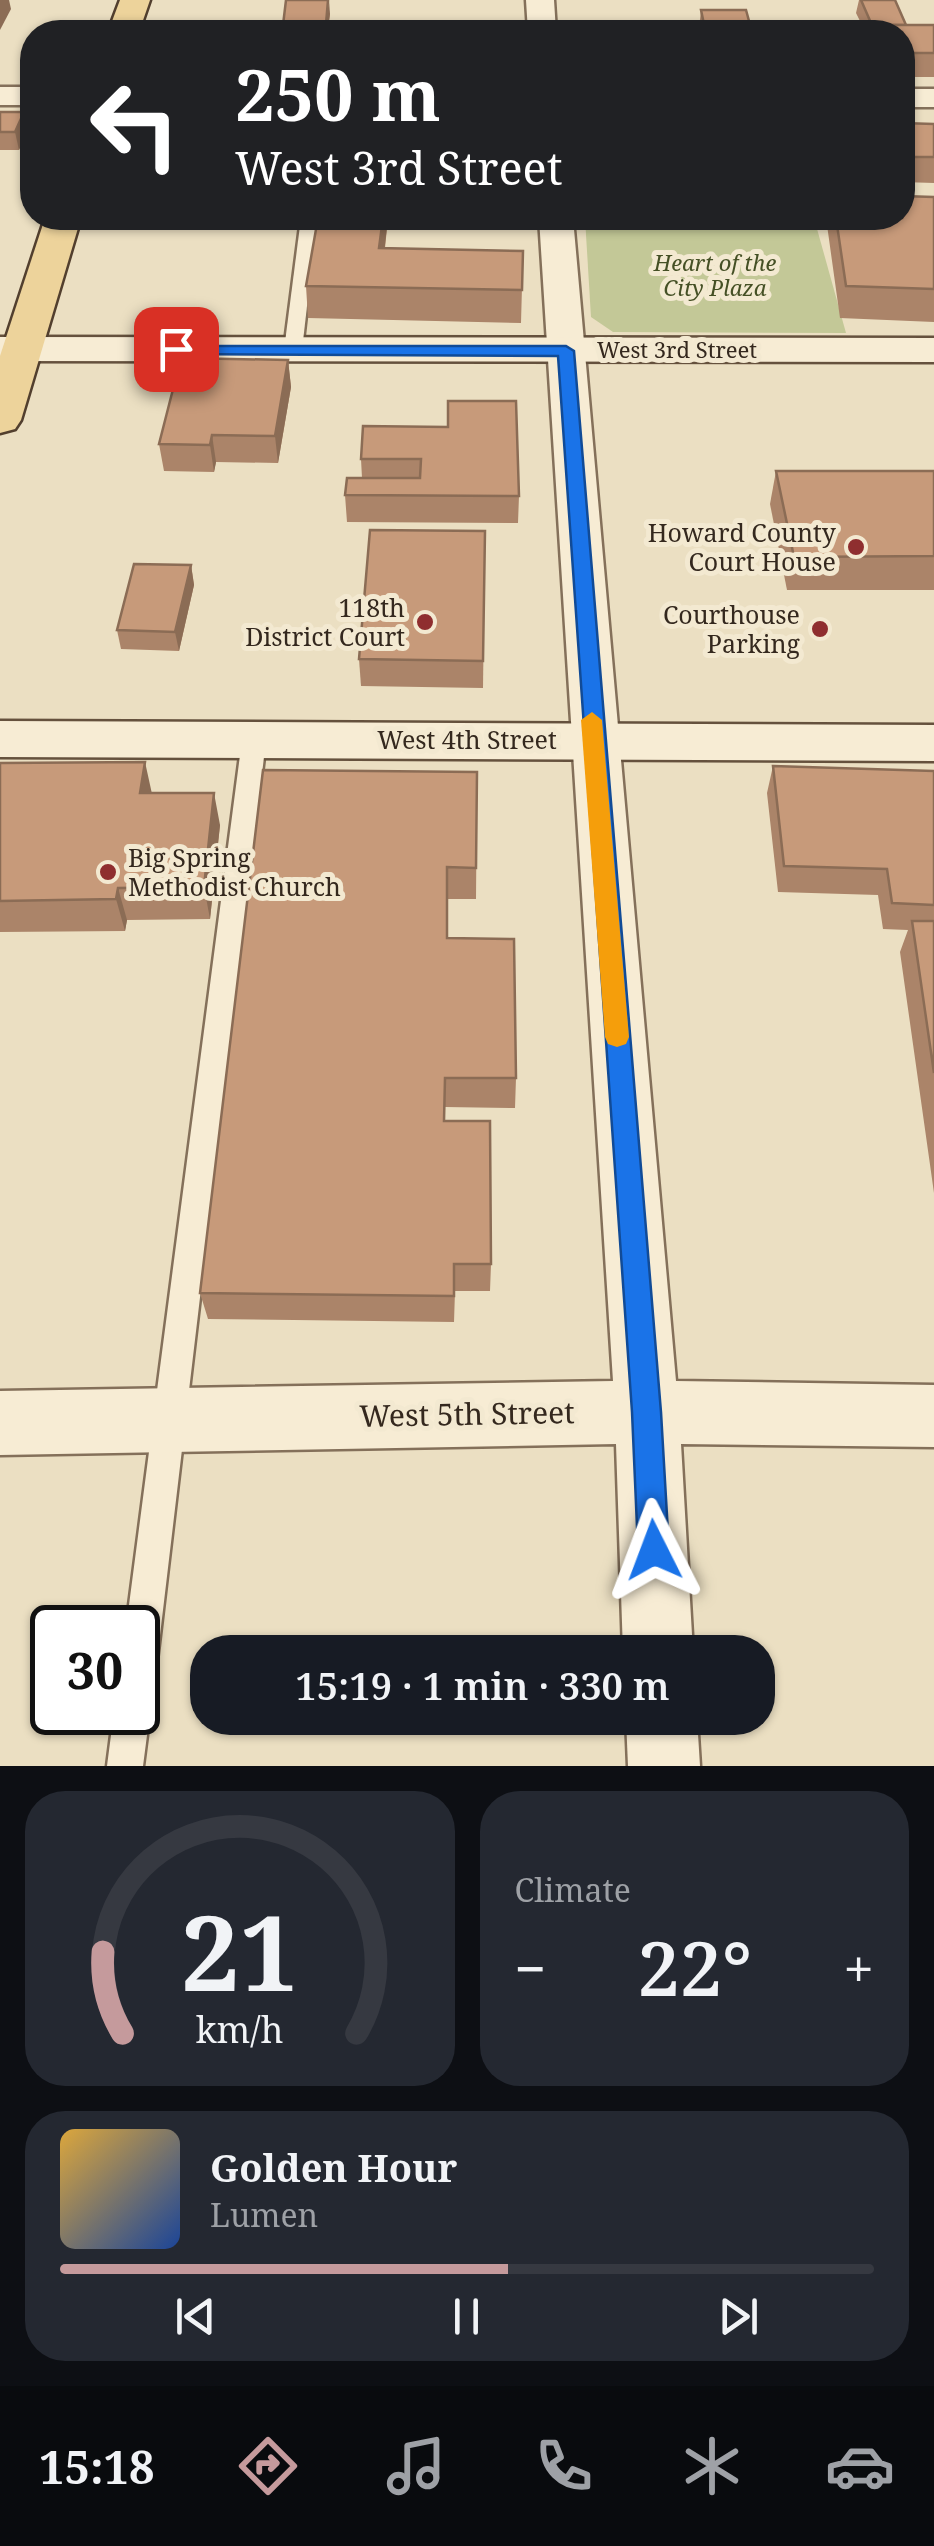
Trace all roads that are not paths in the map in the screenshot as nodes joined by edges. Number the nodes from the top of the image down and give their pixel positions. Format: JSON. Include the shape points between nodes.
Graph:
{"nodes":[{"id":1,"x":57,"y":230,"type":"edge"},
{"id":2,"x":308,"y":230,"type":"edge"},
{"id":3,"x":557,"y":230,"type":"edge"},
{"id":4,"x":10,"y":349,"type":"edge"},
{"id":5,"x":293,"y":350,"type":"junction"},
{"id":6,"x":934,"y":350,"type":"edge"},
{"id":7,"x":566,"y":351,"type":"junction"},
{"id":8,"x":0,"y":420,"type":"edge"},
{"id":9,"x":0,"y":739,"type":"edge"},
{"id":10,"x":254,"y":740,"type":"junction"},
{"id":11,"x":594,"y":740,"type":"junction"},
{"id":12,"x":934,"y":743,"type":"edge"},
{"id":13,"x":647,"y":1412,"type":"junction"},
{"id":14,"x":934,"y":1416,"type":"edge"},
{"id":15,"x":169,"y":1420,"type":"junction"},
{"id":16,"x":0,"y":1422,"type":"edge"},
{"id":17,"x":146,"y":1605,"type":"edge"},
{"id":18,"x":657,"y":1635,"type":"edge"},
{"id":19,"x":129,"y":1735,"type":"edge"},
{"id":20,"x":663,"y":1735,"type":"edge"},
{"id":21,"x":125,"y":1766,"type":"edge"},
{"id":22,"x":664,"y":1766,"type":"edge"}],
"edges":[{"from":1,"to":4,"type":"main road"},
{"from":2,"to":5,"type":"lane"},
{"from":3,"to":7,"type":"street"},
{"from":4,"to":5,"type":"main road","name":"West 3rd Street"},
{"from":4,"to":8,"type":"main road"},
{"from":5,"to":7,"type":"main road","name":"West 3rd Street"},
{"from":6,"to":7,"type":"main road","name":"West 3rd Street"},
{"from":7,"to":11,"type":"street"},
{"from":9,"to":10,"type":"main road","name":"West 4th Street"},
{"from":10,"to":11,"type":"main road","name":"West 4th Street"},
{"from":10,"to":15,"type":"lane"},
{"from":11,"to":12,"type":"main road","name":"West 4th Street"},
{"from":11,"to":13,"type":"street"},
{"from":13,"to":14,"type":"street","name":"West 5th Street"},
{"from":13,"to":15,"type":"street","name":"West 5th Street"},
{"from":13,"to":18,"type":"street"},
{"from":15,"to":16,"type":"street","name":"West 5th Street"},
{"from":15,"to":17,"type":"lane"},
{"from":19,"to":21,"type":"lane"},
{"from":20,"to":22,"type":"street"}]}
